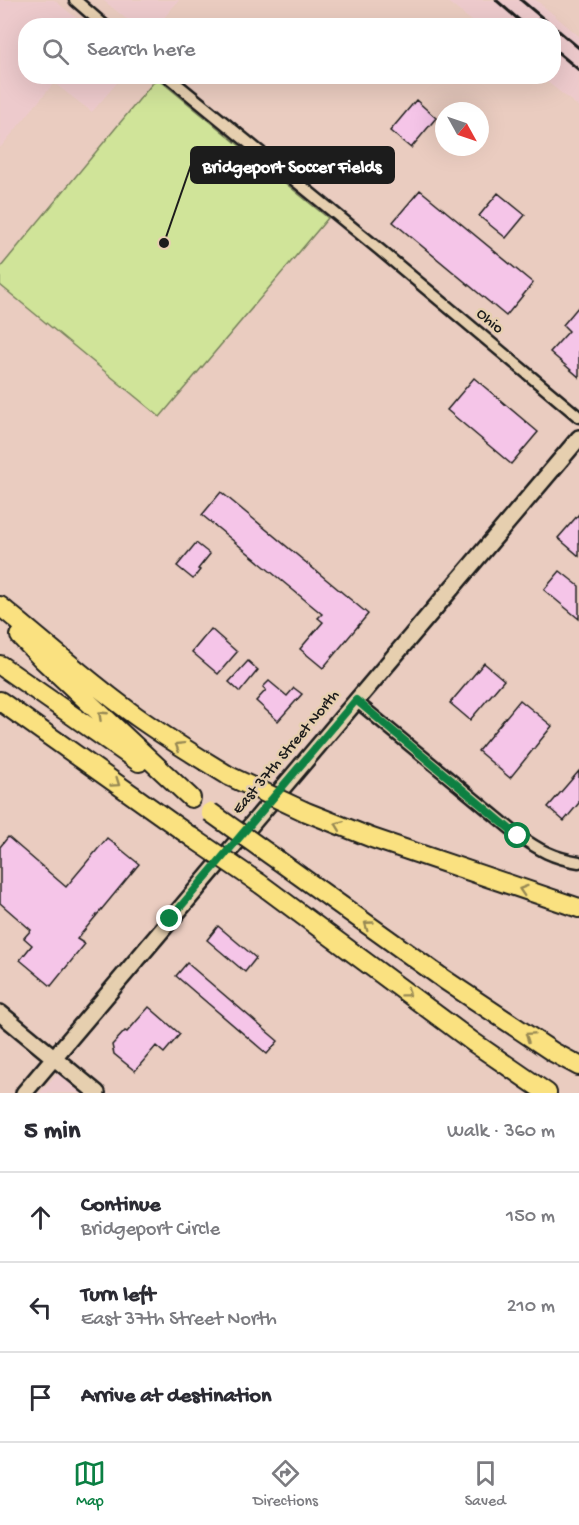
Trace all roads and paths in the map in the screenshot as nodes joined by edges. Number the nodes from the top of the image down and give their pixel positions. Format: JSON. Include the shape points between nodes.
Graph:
{"nodes":[{"id":1,"x":75,"y":0,"type":"edge"},
{"id":2,"x":96,"y":18,"type":"edge"},
{"id":3,"x":177,"y":84,"type":"edge"},
{"id":4,"x":579,"y":417,"type":"edge"},
{"id":5,"x":579,"y":438,"type":"edge"},
{"id":6,"x":0,"y":606,"type":"edge"},
{"id":7,"x":0,"y":616,"type":"edge"},
{"id":8,"x":0,"y":665,"type":"edge"},
{"id":9,"x":356,"y":700,"type":"junction"},
{"id":10,"x":0,"y":701,"type":"edge"},
{"id":11,"x":191,"y":798,"type":"junction"},
{"id":12,"x":579,"y":862,"type":"edge"},
{"id":13,"x":579,"y":908,"type":"edge"},
{"id":14,"x":0,"y":1013,"type":"edge"},
{"id":15,"x":473,"y":1042,"type":"junction"},
{"id":16,"x":53,"y":1057,"type":"junction"},
{"id":17,"x":579,"y":1066,"type":"edge"},
{"id":18,"x":24,"y":1093,"type":"edge"},
{"id":19,"x":97,"y":1093,"type":"edge"},
{"id":20,"x":533,"y":1093,"type":"edge"},
{"id":21,"x":548,"y":1093,"type":"edge"}],
"edges":[{"from":1,"to":2,"type":"street"},
{"from":3,"to":4,"type":"street","name":"Ohio"},
{"from":5,"to":9,"type":"main road","name":"East 37th Street North"},
{"from":13,"to":6,"type":"highway","one_way":true,"bridge":true,"via":[[372,838],[304,812],[229,776],[130,712]]},
{"from":11,"to":7,"type":"highway","one_way":true},
{"from":8,"to":11,"type":"highway"},
{"from":9,"to":12,"type":"street","via":[[518,836],[538,849]]},
{"from":9,"to":16,"type":"main road","name":"East 37th Street North"},
{"from":10,"to":15,"type":"highway","one_way":true,"bridge":true,"via":[[259,883]]},
{"from":17,"to":11,"type":"highway","one_way":true,"bridge":true,"via":[[445,980]]},
{"from":14,"to":16,"type":"main road"},
{"from":15,"to":20,"type":"highway"},
{"from":15,"to":21,"type":"highway"},
{"from":16,"to":18,"type":"main road","name":"East 37th Street North"},
{"from":16,"to":19,"type":"main road"}]}
